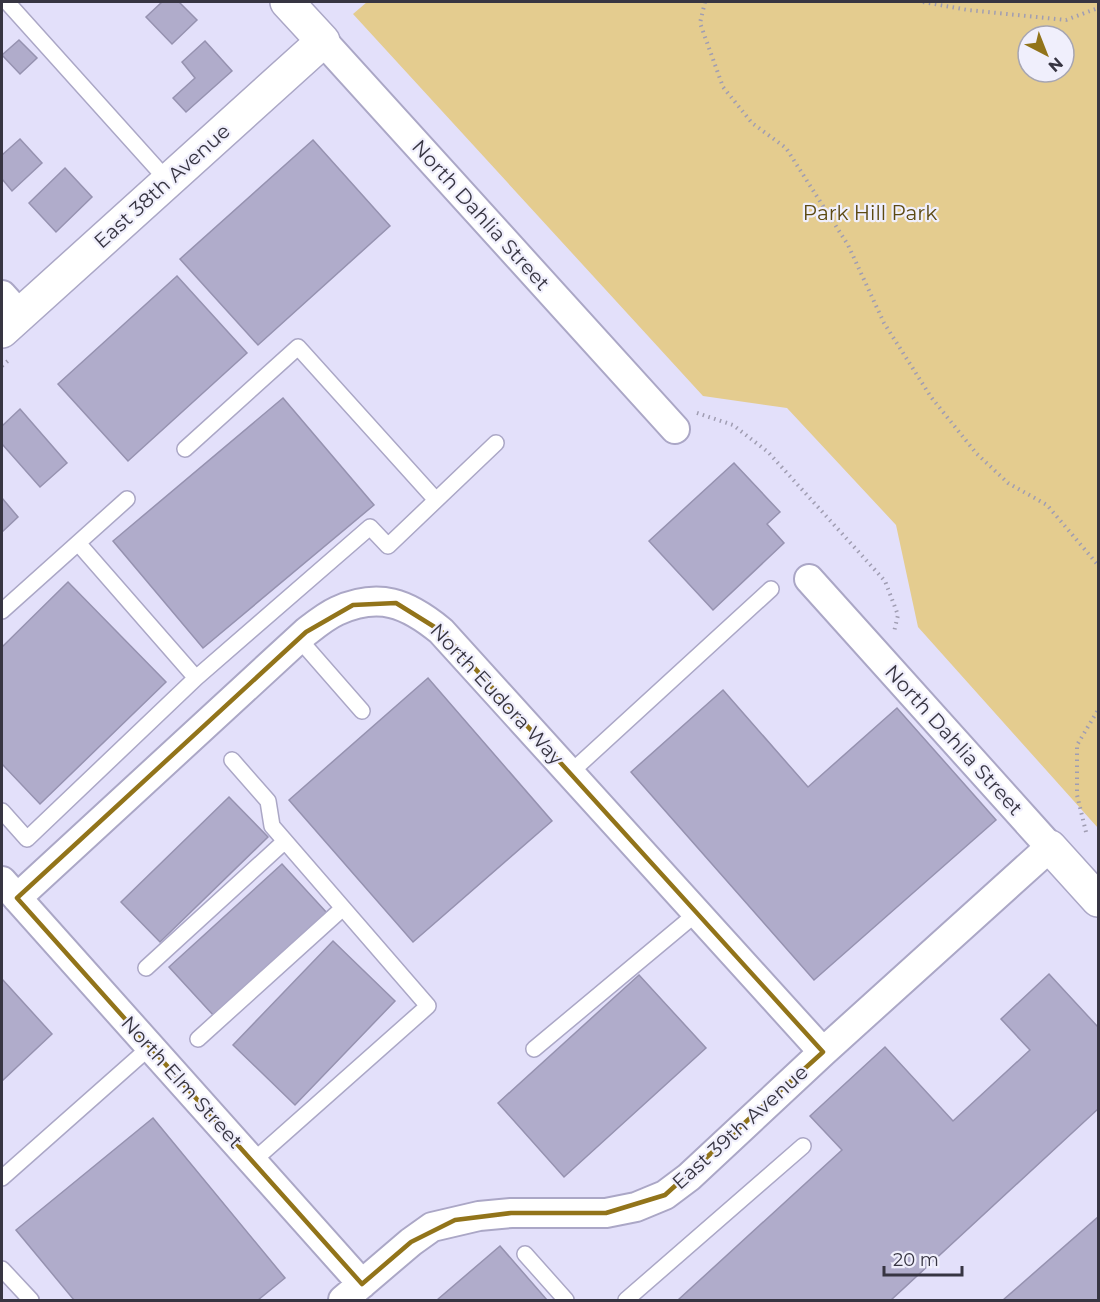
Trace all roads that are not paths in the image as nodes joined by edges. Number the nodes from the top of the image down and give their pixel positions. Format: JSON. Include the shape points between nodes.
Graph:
{"nodes":[{"id":1,"x":7,"y":2,"type":"edge"},
{"id":2,"x":287,"y":2,"type":"edge"},
{"id":3,"x":323,"y":41,"type":"junction"},
{"id":4,"x":168,"y":181,"type":"junction"},
{"id":5,"x":8,"y":314,"type":"edge"},
{"id":6,"x":682,"y":420,"type":"road end"},
{"id":7,"x":496,"y":443,"type":"dead end"},
{"id":8,"x":185,"y":449,"type":"dead end"},
{"id":9,"x":127,"y":499,"type":"dead end"},
{"id":10,"x":436,"y":500,"type":"junction"},
{"id":11,"x":78,"y":543,"type":"junction"},
{"id":12,"x":809,"y":579,"type":"dead end"},
{"id":13,"x":771,"y":589,"type":"dead end"},
{"id":14,"x":2,"y":611,"type":"edge"},
{"id":15,"x":299,"y":639,"type":"junction"},
{"id":16,"x":196,"y":678,"type":"junction"},
{"id":17,"x":362,"y":711,"type":"dead end"},
{"id":18,"x":232,"y":760,"type":"dead end"},
{"id":19,"x":570,"y":773,"type":"junction"},
{"id":20,"x":2,"y":811,"type":"edge"},
{"id":21,"x":285,"y":842,"type":"junction"},
{"id":22,"x":1050,"y":847,"type":"junction"},
{"id":23,"x":9,"y":889,"type":"edge"},
{"id":24,"x":1098,"y":900,"type":"edge"},
{"id":25,"x":343,"y":908,"type":"junction"},
{"id":26,"x":697,"y":913,"type":"junction"},
{"id":27,"x":146,"y":968,"type":"dead end"},
{"id":28,"x":198,"y":1039,"type":"dead end"},
{"id":29,"x":150,"y":1047,"type":"junction"},
{"id":30,"x":534,"y":1049,"type":"dead end"},
{"id":31,"x":823,"y":1052,"type":"junction"},
{"id":32,"x":803,"y":1146,"type":"dead end"},
{"id":33,"x":252,"y":1162,"type":"junction"},
{"id":34,"x":2,"y":1178,"type":"edge"},
{"id":35,"x":525,"y":1254,"type":"dead end"},
{"id":36,"x":2,"y":1269,"type":"edge"},
{"id":37,"x":352,"y":1292,"type":"edge"},
{"id":38,"x":31,"y":1300,"type":"edge"},
{"id":39,"x":566,"y":1300,"type":"edge"},
{"id":40,"x":626,"y":1300,"type":"edge"}],
"edges":[{"from":1,"to":4,"type":"lane"},
{"from":2,"to":3,"type":"street","name":"North Dahlia Street"},
{"from":3,"to":4,"type":"street","name":"East 38th Avenue"},
{"from":3,"to":6,"type":"street","name":"North Dahlia Street"},
{"from":4,"to":5,"type":"street","name":"East 38th Avenue"},
{"from":7,"to":10,"type":"lane"},
{"from":8,"to":10,"type":"lane","via":[[298,347]]},
{"from":9,"to":11,"type":"lane"},
{"from":10,"to":16,"type":"lane","via":[[388,546],[370,527]]},
{"from":11,"to":14,"type":"lane"},
{"from":11,"to":16,"type":"lane"},
{"from":12,"to":22,"type":"street","name":"North Dahlia Street"},
{"from":13,"to":19,"type":"lane"},
{"from":15,"to":17,"type":"lane"},
{"from":15,"to":19,"type":"street","name":"North Eudora Way","via":[[335,612],[353,605],[375,602],[405,607],[441,631]]},
{"from":15,"to":23,"type":"street","name":"North Eudora Way"},
{"from":16,"to":20,"type":"lane","via":[[27,838]]},
{"from":18,"to":21,"type":"lane","via":[[268,801],[272,826]]},
{"from":19,"to":26,"type":"street","name":"North Eudora Way"},
{"from":21,"to":25,"type":"lane"},
{"from":21,"to":27,"type":"lane"},
{"from":22,"to":24,"type":"street","name":"North Dahlia Street"},
{"from":22,"to":31,"type":"street","name":"East 39th Avenue"},
{"from":23,"to":29,"type":"street","name":"North Elm Street"},
{"from":25,"to":28,"type":"lane"},
{"from":25,"to":33,"type":"lane","via":[[428,1006]]},
{"from":26,"to":30,"type":"lane"},
{"from":26,"to":31,"type":"street","name":"North Eudora Way"},
{"from":29,"to":33,"type":"street","name":"North Elm Street"},
{"from":29,"to":34,"type":"lane"},
{"from":31,"to":37,"type":"street","name":"East 39th Avenue","via":[[665,1195],[636,1207],[606,1213],[512,1214],[432,1227]]},
{"from":32,"to":40,"type":"lane"},
{"from":33,"to":37,"type":"street","name":"North Elm Street"},
{"from":35,"to":39,"type":"lane"},
{"from":36,"to":38,"type":"lane"}]}
